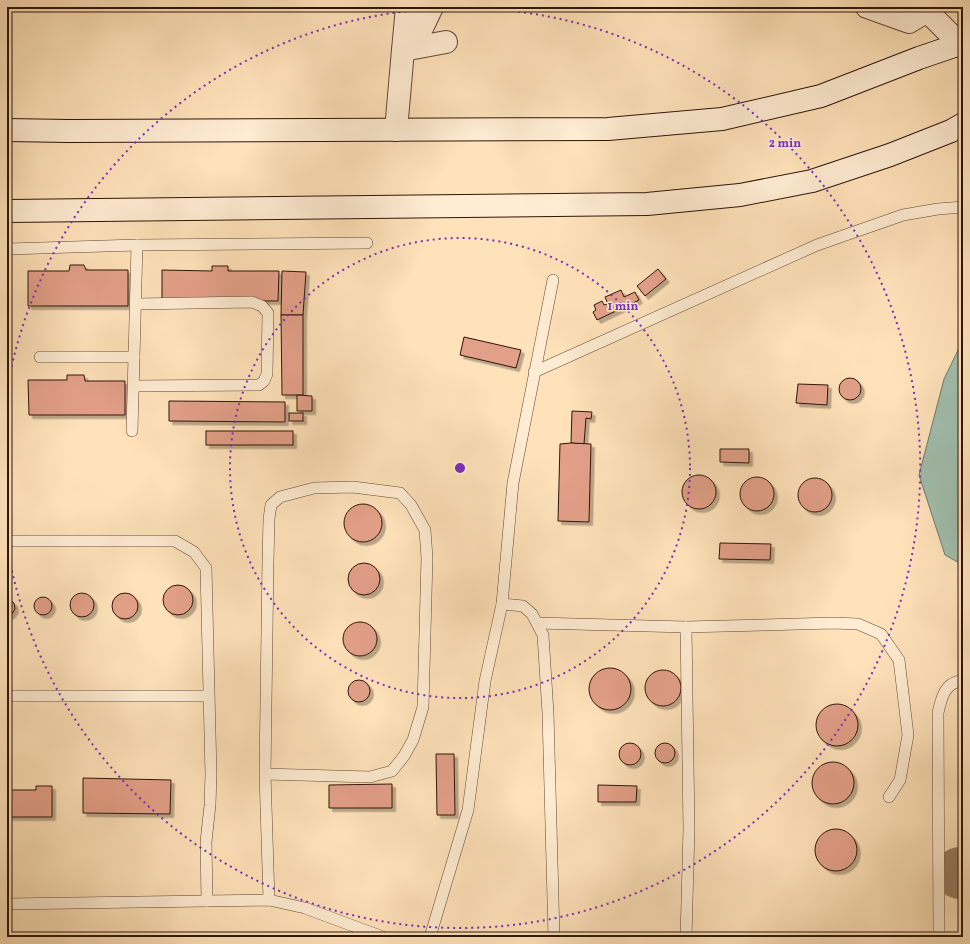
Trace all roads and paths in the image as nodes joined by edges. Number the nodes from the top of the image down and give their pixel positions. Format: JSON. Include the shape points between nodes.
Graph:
{"nodes":[{"id":1,"x":407,"y":7,"type":"edge"},
{"id":2,"x":432,"y":7,"type":"edge"},
{"id":3,"x":867,"y":7,"type":"edge"},
{"id":4,"x":930,"y":9,"type":"edge"},
{"id":5,"x":446,"y":42,"type":"dead end"},
{"id":6,"x":962,"y":44,"type":"edge"},
{"id":7,"x":408,"y":49,"type":"junction"},
{"id":8,"x":963,"y":124,"type":"edge"},
{"id":9,"x":7,"y":130,"type":"edge"},
{"id":10,"x":396,"y":130,"type":"junction"},
{"id":11,"x":963,"y":207,"type":"edge"},
{"id":12,"x":7,"y":211,"type":"edge"},
{"id":13,"x":367,"y":243,"type":"dead end"},
{"id":14,"x":137,"y":245,"type":"junction"},
{"id":15,"x":8,"y":249,"type":"edge"},
{"id":16,"x":553,"y":280,"type":"dead end"},
{"id":17,"x":136,"y":304,"type":"junction"},
{"id":18,"x":40,"y":357,"type":"dead end"},
{"id":19,"x":134,"y":357,"type":"junction"},
{"id":20,"x":534,"y":372,"type":"junction"},
{"id":21,"x":134,"y":386,"type":"junction"},
{"id":22,"x":132,"y":431,"type":"dead end"},
{"id":23,"x":7,"y":541,"type":"edge"},
{"id":24,"x":502,"y":604,"type":"junction"},
{"id":25,"x":537,"y":623,"type":"junction"},
{"id":26,"x":686,"y":627,"type":"junction"},
{"id":27,"x":963,"y":681,"type":"edge"},
{"id":28,"x":7,"y":696,"type":"edge"},
{"id":29,"x":208,"y":696,"type":"junction"},
{"id":30,"x":265,"y":774,"type":"junction"},
{"id":31,"x":889,"y":798,"type":"dead end"},
{"id":32,"x":269,"y":900,"type":"junction"},
{"id":33,"x":207,"y":901,"type":"junction"},
{"id":34,"x":7,"y":904,"type":"edge"},
{"id":35,"x":384,"y":937,"type":"edge"},
{"id":36,"x":430,"y":937,"type":"edge"},
{"id":37,"x":554,"y":937,"type":"edge"},
{"id":38,"x":686,"y":937,"type":"edge"},
{"id":39,"x":939,"y":937,"type":"edge"}],
"edges":[{"from":1,"to":7,"type":"main road"},
{"from":2,"to":7,"type":"main road"},
{"from":3,"to":4,"type":"main road","via":[[909,22]]},
{"from":4,"to":6,"type":"main road"},
{"from":5,"to":7,"type":"main road"},
{"from":6,"to":10,"type":"main road","via":[[821,96],[722,118],[608,129]]},
{"from":7,"to":10,"type":"main road"},
{"from":8,"to":12,"type":"main road","via":[[890,156],[812,181],[740,195],[647,204]]},
{"from":9,"to":10,"type":"main road"},
{"from":11,"to":20,"type":"lane","via":[[904,215],[817,245]]},
{"from":13,"to":14,"type":"lane"},
{"from":14,"to":15,"type":"lane"},
{"from":14,"to":17,"type":"lane"},
{"from":16,"to":20,"type":"lane"},
{"from":17,"to":19,"type":"lane"},
{"from":17,"to":21,"type":"lane","via":[[252,302],[262,306],[268,313],[267,374],[259,385]]},
{"from":18,"to":19,"type":"lane"},
{"from":19,"to":21,"type":"lane"},
{"from":20,"to":24,"type":"lane","via":[[512,483]]},
{"from":21,"to":22,"type":"lane"},
{"from":23,"to":29,"type":"lane","via":[[175,541],[194,552],[206,568]]},
{"from":24,"to":25,"type":"lane","via":[[523,606]]},
{"from":24,"to":36,"type":"lane","via":[[486,681],[468,810]]},
{"from":25,"to":26,"type":"lane"},
{"from":25,"to":37,"type":"lane","via":[[543,635],[548,713]]},
{"from":26,"to":31,"type":"lane","via":[[833,623],[858,624],[881,634],[899,660],[908,734],[900,780]]},
{"from":26,"to":38,"type":"lane","via":[[689,829]]},
{"from":27,"to":39,"type":"lane","via":[[949,686],[942,697],[938,713]]},
{"from":28,"to":29,"type":"lane"},
{"from":29,"to":33,"type":"lane","via":[[211,774],[206,842]]},
{"from":30,"to":30,"type":"lane","via":[[271,505],[280,497],[314,488],[353,487],[400,493],[411,505],[425,530],[427,558],[423,707],[413,740],[392,771],[370,777]]},
{"from":30,"to":32,"type":"lane"},
{"from":32,"to":33,"type":"lane"},
{"from":32,"to":35,"type":"lane","via":[[305,908]]},
{"from":33,"to":34,"type":"lane"}]}
